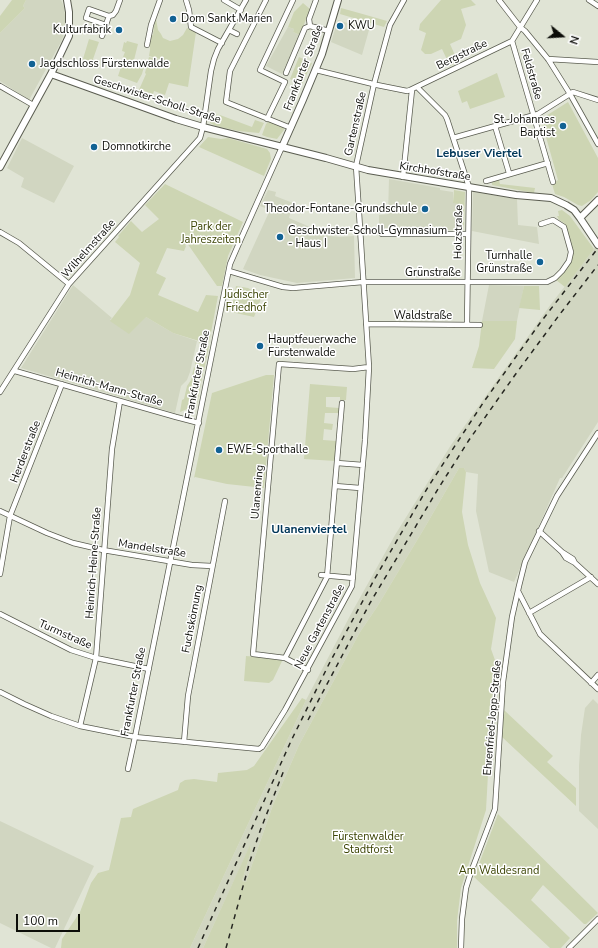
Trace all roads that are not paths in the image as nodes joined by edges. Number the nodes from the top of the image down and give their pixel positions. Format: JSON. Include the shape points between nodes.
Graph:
{"nodes":[{"id":1,"x":67,"y":0,"type":"edge"},
{"id":2,"x":120,"y":0,"type":"edge"},
{"id":3,"x":160,"y":0,"type":"edge"},
{"id":4,"x":186,"y":0,"type":"edge"},
{"id":5,"x":224,"y":0,"type":"edge"},
{"id":6,"x":246,"y":0,"type":"edge"},
{"id":7,"x":266,"y":0,"type":"edge"},
{"id":8,"x":293,"y":0,"type":"edge"},
{"id":9,"x":316,"y":0,"type":"edge"},
{"id":10,"x":338,"y":0,"type":"edge"},
{"id":11,"x":404,"y":0,"type":"edge"},
{"id":12,"x":499,"y":0,"type":"edge"},
{"id":13,"x":537,"y":0,"type":"edge"},
{"id":14,"x":589,"y":0,"type":"edge"},
{"id":15,"x":598,"y":6,"type":"edge"},
{"id":16,"x":241,"y":10,"type":"junction"},
{"id":17,"x":109,"y":16,"type":"junction"},
{"id":18,"x":106,"y":25,"type":"junction"},
{"id":19,"x":310,"y":26,"type":"junction"},
{"id":20,"x":520,"y":28,"type":"junction"},
{"id":21,"x":229,"y":30,"type":"junction"},
{"id":22,"x":330,"y":31,"type":"junction"},
{"id":23,"x":102,"y":36,"type":"dead end"},
{"id":24,"x":247,"y":38,"type":"junction"},
{"id":25,"x":512,"y":41,"type":"junction"},
{"id":26,"x":222,"y":43,"type":"junction"},
{"id":27,"x":147,"y":45,"type":"dead end"},
{"id":28,"x":548,"y":59,"type":"junction"},
{"id":29,"x":598,"y":62,"type":"edge"},
{"id":30,"x":316,"y":70,"type":"junction"},
{"id":31,"x":286,"y":73,"type":"dead end"},
{"id":32,"x":51,"y":74,"type":"junction"},
{"id":33,"x":374,"y":84,"type":"junction"},
{"id":34,"x":0,"y":86,"type":"edge"},
{"id":35,"x":414,"y":88,"type":"junction"},
{"id":36,"x":570,"y":94,"type":"junction"},
{"id":37,"x":598,"y":100,"type":"edge"},
{"id":38,"x":33,"y":105,"type":"junction"},
{"id":39,"x":533,"y":115,"type":"junction"},
{"id":40,"x":267,"y":119,"type":"junction"},
{"id":41,"x":495,"y":126,"type":"junction"},
{"id":42,"x":203,"y":127,"type":"junction"},
{"id":43,"x":291,"y":128,"type":"junction"},
{"id":44,"x":453,"y":138,"type":"junction"},
{"id":45,"x":598,"y":144,"type":"edge"},
{"id":46,"x":282,"y":147,"type":"junction"},
{"id":47,"x":548,"y":163,"type":"junction"},
{"id":48,"x":356,"y":166,"type":"junction"},
{"id":49,"x":0,"y":167,"type":"edge"},
{"id":50,"x":509,"y":173,"type":"junction"},
{"id":51,"x":403,"y":177,"type":"junction"},
{"id":52,"x":486,"y":181,"type":"dead end"},
{"id":53,"x":553,"y":182,"type":"dead end"},
{"id":54,"x":469,"y":187,"type":"junction"},
{"id":55,"x":598,"y":200,"type":"edge"},
{"id":56,"x":580,"y":218,"type":"junction"},
{"id":57,"x":541,"y":224,"type":"dead end"},
{"id":58,"x":0,"y":232,"type":"edge"},
{"id":59,"x":382,"y":234,"type":"dead end"},
{"id":60,"x":468,"y":234,"type":"junction"},
{"id":61,"x":598,"y":245,"type":"edge"},
{"id":62,"x":229,"y":271,"type":"junction"},
{"id":63,"x":363,"y":282,"type":"junction"},
{"id":64,"x":467,"y":282,"type":"junction"},
{"id":65,"x":69,"y":284,"type":"junction"},
{"id":66,"x":366,"y":324,"type":"junction"},
{"id":67,"x":467,"y":325,"type":"junction"},
{"id":68,"x":480,"y":325,"type":"dead end"},
{"id":69,"x":369,"y":367,"type":"junction"},
{"id":70,"x":15,"y":370,"type":"junction"},
{"id":71,"x":62,"y":384,"type":"junction"},
{"id":72,"x":0,"y":392,"type":"edge"},
{"id":73,"x":120,"y":401,"type":"junction"},
{"id":74,"x":342,"y":403,"type":"dead end"},
{"id":75,"x":199,"y":422,"type":"junction"},
{"id":76,"x":598,"y":433,"type":"edge"},
{"id":77,"x":337,"y":463,"type":"junction"},
{"id":78,"x":362,"y":465,"type":"junction"},
{"id":79,"x":335,"y":486,"type":"junction"},
{"id":80,"x":360,"y":488,"type":"junction"},
{"id":81,"x":225,"y":501,"type":"dead end"},
{"id":82,"x":0,"y":511,"type":"edge"},
{"id":83,"x":10,"y":516,"type":"junction"},
{"id":84,"x":539,"y":531,"type":"junction"},
{"id":85,"x":103,"y":550,"type":"junction"},
{"id":86,"x":171,"y":561,"type":"junction"},
{"id":87,"x":212,"y":566,"type":"junction"},
{"id":88,"x":0,"y":574,"type":"edge"},
{"id":89,"x":321,"y":575,"type":"dead end"},
{"id":90,"x":328,"y":576,"type":"junction"},
{"id":91,"x":591,"y":577,"type":"junction"},
{"id":92,"x":353,"y":578,"type":"junction"},
{"id":93,"x":598,"y":584,"type":"edge"},
{"id":94,"x":518,"y":591,"type":"junction"},
{"id":95,"x":529,"y":613,"type":"junction"},
{"id":96,"x":0,"y":614,"type":"edge"},
{"id":97,"x":96,"y":658,"type":"junction"},
{"id":98,"x":285,"y":658,"type":"junction"},
{"id":99,"x":149,"y":669,"type":"junction"},
{"id":100,"x":308,"y":670,"type":"junction"},
{"id":101,"x":598,"y":675,"type":"edge"},
{"id":102,"x":591,"y":682,"type":"junction"},
{"id":103,"x":598,"y":689,"type":"edge"},
{"id":104,"x":0,"y":692,"type":"edge"},
{"id":105,"x":80,"y":726,"type":"junction"},
{"id":106,"x":135,"y":737,"type":"junction"},
{"id":107,"x":184,"y":742,"type":"junction"},
{"id":108,"x":128,"y":769,"type":"dead end"},
{"id":109,"x":598,"y":919,"type":"edge"},
{"id":110,"x":461,"y":948,"type":"edge"},
{"id":111,"x":569,"y":948,"type":"edge"}],
"edges":[{"from":1,"to":32,"type":"street","via":[[70,12],[69,36]]},
{"from":2,"to":17,"type":"street","via":[[116,11]]},
{"from":3,"to":27,"type":"street"},
{"from":4,"to":26,"type":"street","via":[[191,27]]},
{"from":5,"to":16,"type":"street"},
{"from":6,"to":16,"type":"street","name":"Wilhelmstraße"},
{"from":7,"to":24,"type":"street"},
{"from":8,"to":40,"type":"street","via":[[260,70],[284,82]]},
{"from":9,"to":19,"type":"street","via":[[309,19]]},
{"from":10,"to":22,"type":"street","name":"Frankfurter Straße"},
{"from":11,"to":33,"type":"street","name":"Gartenstraße","via":[[390,25]]},
{"from":12,"to":20,"type":"street"},
{"from":13,"to":20,"type":"street"},
{"from":14,"to":15,"type":"street"},
{"from":16,"to":21,"type":"street","name":"Wilhelmstraße"},
{"from":17,"to":18,"type":"street"},
{"from":17,"to":18,"type":"street","via":[[89,9],[86,18]]},
{"from":18,"to":23,"type":"street"},
{"from":19,"to":22,"type":"street"},
{"from":19,"to":31,"type":"street","via":[[305,28]]},
{"from":20,"to":25,"type":"street"},
{"from":20,"to":28,"type":"street"},
{"from":21,"to":24,"type":"street"},
{"from":21,"to":26,"type":"street","name":"Wilhelmstraße"},
{"from":22,"to":30,"type":"street","name":"Frankfurter Straße"},
{"from":24,"to":40,"type":"street","name":"Geschwister-Scholl-Straße","via":[[230,71],[226,102]]},
{"from":25,"to":35,"type":"street","name":"Bergstraße"},
{"from":25,"to":39,"type":"street","name":"Feldstraße"},
{"from":26,"to":42,"type":"street","name":"Wilhelmstraße","via":[[211,71]]},
{"from":28,"to":29,"type":"street"},
{"from":28,"to":36,"type":"street"},
{"from":30,"to":33,"type":"street"},
{"from":30,"to":43,"type":"street","name":"Frankfurter Straße"},
{"from":32,"to":38,"type":"street"},
{"from":32,"to":42,"type":"street","name":"Geschwister-Scholl-Straße"},
{"from":33,"to":35,"type":"street","via":[[406,91]]},
{"from":33,"to":48,"type":"street","name":"Gartenstraße"},
{"from":34,"to":38,"type":"street"},
{"from":35,"to":44,"type":"street","name":"Holzstraße","via":[[445,115]]},
{"from":35,"to":51,"type":"street"},
{"from":36,"to":37,"type":"street","via":[[573,92]]},
{"from":36,"to":39,"type":"street"},
{"from":36,"to":45,"type":"street"},
{"from":38,"to":49,"type":"street"},
{"from":39,"to":41,"type":"street"},
{"from":39,"to":47,"type":"street","name":"Feldstraße"},
{"from":40,"to":43,"type":"street","name":"Geschwister-Scholl-Straße"},
{"from":41,"to":44,"type":"street"},
{"from":41,"to":50,"type":"street"},
{"from":42,"to":46,"type":"street","name":"Geschwister-Scholl-Straße"},
{"from":42,"to":65,"type":"street","name":"Wilhelmstraße","via":[[200,138]]},
{"from":43,"to":46,"type":"street","name":"Frankfurter Straße"},
{"from":44,"to":54,"type":"street","name":"Holzstraße"},
{"from":46,"to":48,"type":"street","name":"Kirchhofstraße"},
{"from":46,"to":62,"type":"street","name":"Frankfurter Straße"},
{"from":47,"to":50,"type":"street"},
{"from":47,"to":53,"type":"street","name":"Feldstraße"},
{"from":48,"to":51,"type":"street","name":"Kirchhofstraße"},
{"from":48,"to":63,"type":"street","name":"Gartenstraße"},
{"from":50,"to":52,"type":"street"},
{"from":51,"to":54,"type":"street","name":"Kirchhofstraße"},
{"from":54,"to":56,"type":"street","name":"Kirchhofstraße","via":[[534,198],[551,198],[566,205]]},
{"from":54,"to":60,"type":"street","name":"Holzstraße"},
{"from":55,"to":56,"type":"street"},
{"from":56,"to":61,"type":"street","name":"Kirchhofstraße"},
{"from":57,"to":64,"type":"street","name":"Grünstraße","via":[[553,220],[559,223],[564,227],[568,240],[571,252],[569,261],[555,278],[547,282]]},
{"from":58,"to":65,"type":"street","via":[[19,243]]},
{"from":59,"to":60,"type":"street"},
{"from":60,"to":64,"type":"street","name":"Holzstraße"},
{"from":62,"to":63,"type":"street","name":"Grünstraße","via":[[287,288]]},
{"from":62,"to":75,"type":"street","name":"Frankfurter Straße"},
{"from":63,"to":64,"type":"street","name":"Grünstraße"},
{"from":63,"to":66,"type":"street","name":"Neue Gartenstraße"},
{"from":64,"to":67,"type":"street","name":"Holzstraße"},
{"from":65,"to":70,"type":"street","name":"Wilhelmstraße"},
{"from":66,"to":67,"type":"street","name":"Waldstraße"},
{"from":66,"to":69,"type":"street","name":"Neue Gartenstraße"},
{"from":67,"to":68,"type":"street","name":"Waldstraße"},
{"from":69,"to":78,"type":"street","name":"Neue Gartenstraße"},
{"from":69,"to":98,"type":"street","name":"Ulanenring","via":[[353,369],[279,364],[253,654]]},
{"from":70,"to":71,"type":"street","name":"Heinrich-Mann-Straße"},
{"from":70,"to":72,"type":"street","name":"Wilhelmstraße"},
{"from":71,"to":73,"type":"street","name":"Heinrich-Mann-Straße"},
{"from":71,"to":83,"type":"street","name":"Herderstraße"},
{"from":73,"to":75,"type":"street","name":"Heinrich-Mann-Straße"},
{"from":73,"to":85,"type":"street","name":"Heinrich-Heine-Straße","via":[[112,449]]},
{"from":74,"to":77,"type":"street"},
{"from":75,"to":86,"type":"street","name":"Frankfurter Straße"},
{"from":76,"to":84,"type":"street","name":"Ehrenfried-Jopp-Straße","via":[[557,496]]},
{"from":77,"to":78,"type":"street"},
{"from":77,"to":79,"type":"street"},
{"from":78,"to":80,"type":"street","name":"Neue Gartenstraße"},
{"from":79,"to":80,"type":"street"},
{"from":79,"to":90,"type":"street"},
{"from":80,"to":92,"type":"street","name":"Neue Gartenstraße"},
{"from":81,"to":87,"type":"street","name":"Fuchskörnung"},
{"from":82,"to":83,"type":"street","name":"Mandelstraße"},
{"from":83,"to":85,"type":"street","name":"Mandelstraße","via":[[72,543]]},
{"from":83,"to":88,"type":"street","name":"Herderstraße"},
{"from":84,"to":91,"type":"street","via":[[566,558]]},
{"from":84,"to":94,"type":"street","name":"Ehrenfried-Jopp-Straße","via":[[525,562]]},
{"from":85,"to":86,"type":"street","name":"Mandelstraße"},
{"from":85,"to":97,"type":"street","name":"Heinrich-Heine-Straße"},
{"from":86,"to":87,"type":"street","name":"Mandelstraße"},
{"from":86,"to":99,"type":"street","name":"Frankfurter Straße"},
{"from":87,"to":107,"type":"street","name":"Fuchskörnung","via":[[188,696]]},
{"from":89,"to":90,"type":"street"},
{"from":90,"to":92,"type":"street"},
{"from":90,"to":98,"type":"street"},
{"from":91,"to":93,"type":"street"},
{"from":91,"to":95,"type":"street"},
{"from":92,"to":100,"type":"street","name":"Neue Gartenstraße","via":[[352,586]]},
{"from":94,"to":95,"type":"street"},
{"from":94,"to":110,"type":"street","name":"Ehrenfried-Jopp-Straße","via":[[503,682],[495,809],[466,888]]},
{"from":95,"to":102,"type":"street","via":[[540,634]]},
{"from":96,"to":97,"type":"street","name":"Turmstraße","via":[[71,650]]},
{"from":97,"to":99,"type":"street","name":"Turmstraße"},
{"from":97,"to":105,"type":"street","name":"Heinrich-Heine-Straße"},
{"from":98,"to":100,"type":"street","name":"Ulanenring"},
{"from":99,"to":106,"type":"street","name":"Frankfurter Straße"},
{"from":100,"to":107,"type":"street","name":"Neue Gartenstraße","via":[[260,748]]},
{"from":101,"to":102,"type":"street"},
{"from":102,"to":103,"type":"street"},
{"from":104,"to":105,"type":"street","name":"Neue Gartenstraße","via":[[51,716]]},
{"from":105,"to":106,"type":"street","name":"Neue Gartenstraße"},
{"from":106,"to":107,"type":"street","name":"Neue Gartenstraße"},
{"from":106,"to":108,"type":"street","name":"Frankfurter Straße"},
{"from":109,"to":111,"type":"street"}]}
